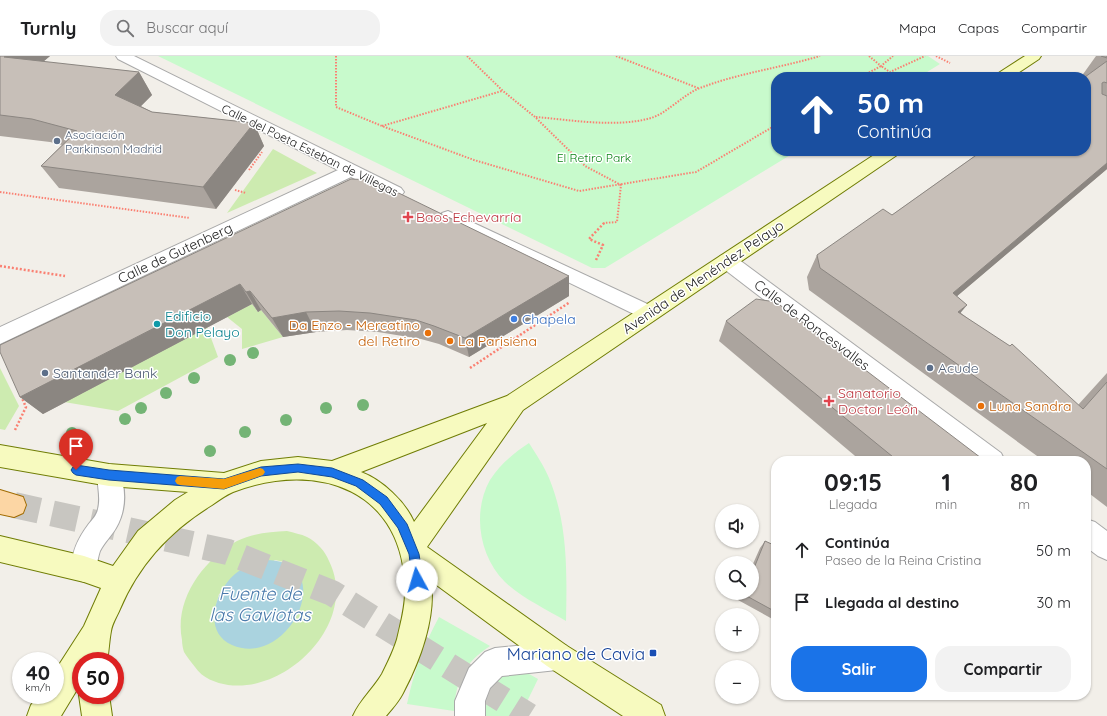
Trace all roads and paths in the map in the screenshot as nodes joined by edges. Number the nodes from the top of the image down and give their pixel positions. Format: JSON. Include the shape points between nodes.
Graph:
{"nodes":[{"id":1,"x":123,"y":56,"type":"edge"},
{"id":2,"x":336,"y":56,"type":"edge"},
{"id":3,"x":467,"y":56,"type":"edge"},
{"id":4,"x":616,"y":56,"type":"edge"},
{"id":5,"x":820,"y":56,"type":"edge"},
{"id":6,"x":869,"y":56,"type":"edge"},
{"id":7,"x":893,"y":56,"type":"edge"},
{"id":8,"x":925,"y":56,"type":"edge"},
{"id":9,"x":936,"y":56,"type":"edge"},
{"id":10,"x":1034,"y":56,"type":"edge"},
{"id":11,"x":950,"y":63,"type":"dead end"},
{"id":12,"x":881,"y":66,"type":"junction"},
{"id":13,"x":870,"y":72,"type":"edge"},
{"id":14,"x":1011,"y":72,"type":"edge"},
{"id":15,"x":698,"y":88,"type":"junction"},
{"id":16,"x":503,"y":91,"type":"junction"},
{"id":17,"x":535,"y":117,"type":"junction"},
{"id":18,"x":382,"y":126,"type":"junction"},
{"id":19,"x":771,"y":128,"type":"edge"},
{"id":20,"x":264,"y":149,"type":"dead end"},
{"id":21,"x":884,"y":156,"type":"edge"},
{"id":22,"x":249,"y":170,"type":"dead end"},
{"id":23,"x":350,"y":171,"type":"junction"},
{"id":24,"x":621,"y":185,"type":"junction"},
{"id":25,"x":0,"y":192,"type":"edge"},
{"id":26,"x":407,"y":198,"type":"edge"},
{"id":27,"x":435,"y":211,"type":"edge"},
{"id":28,"x":194,"y":218,"type":"edge"},
{"id":29,"x":727,"y":261,"type":"junction"},
{"id":30,"x":0,"y":266,"type":"edge"},
{"id":31,"x":583,"y":282,"type":"junction"},
{"id":32,"x":111,"y":283,"type":"junction"},
{"id":33,"x":649,"y":313,"type":"junction"},
{"id":34,"x":0,"y":336,"type":"edge"},
{"id":35,"x":470,"y":368,"type":"dead end"},
{"id":36,"x":20,"y":394,"type":"edge"},
{"id":37,"x":515,"y":403,"type":"junction"},
{"id":38,"x":14,"y":432,"type":"dead end"},
{"id":39,"x":0,"y":456,"type":"edge"},
{"id":40,"x":986,"y":456,"type":"edge"},
{"id":41,"x":332,"y":472,"type":"junction"},
{"id":42,"x":109,"y":475,"type":"junction"},
{"id":43,"x":224,"y":484,"type":"junction"},
{"id":44,"x":1091,"y":535,"type":"edge"},
{"id":45,"x":1107,"y":546,"type":"edge"},
{"id":46,"x":0,"y":549,"type":"edge"},
{"id":47,"x":413,"y":551,"type":"junction"},
{"id":48,"x":84,"y":569,"type":"junction"},
{"id":49,"x":118,"y":581,"type":"junction"},
{"id":50,"x":97,"y":630,"type":"junction"},
{"id":51,"x":94,"y":652,"type":"edge"},
{"id":52,"x":557,"y":656,"type":"junction"},
{"id":53,"x":95,"y":704,"type":"edge"},
{"id":54,"x":42,"y":716,"type":"edge"},
{"id":55,"x":97,"y":716,"type":"edge"},
{"id":56,"x":368,"y":716,"type":"edge"},
{"id":57,"x":470,"y":716,"type":"edge"},
{"id":58,"x":650,"y":716,"type":"edge"}],
"edges":[{"from":1,"to":23,"type":"street","name":"Calle del Poeta Esteban de Villegas"},
{"from":2,"to":18,"type":"path","via":[[336,107]]},
{"from":3,"to":16,"type":"path"},
{"from":4,"to":15,"type":"path"},
{"from":5,"to":15,"type":"path"},
{"from":6,"to":12,"type":"path"},
{"from":7,"to":12,"type":"path"},
{"from":8,"to":12,"type":"path","via":[[890,72]]},
{"from":9,"to":11,"type":"path"},
{"from":10,"to":14,"type":"main road"},
{"from":12,"to":13,"type":"path"},
{"from":15,"to":17,"type":"path","via":[[652,118],[618,123]]},
{"from":16,"to":17,"type":"path"},
{"from":16,"to":18,"type":"path"},
{"from":17,"to":24,"type":"path","via":[[585,166]]},
{"from":18,"to":24,"type":"path","via":[[474,160],[579,191]]},
{"from":19,"to":24,"type":"path","via":[[696,172]]},
{"from":20,"to":22,"type":"path"},
{"from":21,"to":29,"type":"main road","name":"Avenida de Menéndez Pelayo"},
{"from":23,"to":26,"type":"street","name":"Calle del Poeta Esteban de Villegas"},
{"from":23,"to":32,"type":"street","name":"Calle de Gutenberg"},
{"from":24,"to":31,"type":"path","via":[[617,222],[605,222],[589,239],[603,245]]},
{"from":25,"to":28,"type":"path"},
{"from":27,"to":31,"type":"street"},
{"from":29,"to":33,"type":"main road","name":"Avenida de Menéndez Pelayo"},
{"from":29,"to":40,"type":"street","name":"Calle de Roncesvalles"},
{"from":30,"to":32,"type":"path"},
{"from":31,"to":33,"type":"street"},
{"from":31,"to":35,"type":"path","via":[[571,291],[575,298]]},
{"from":32,"to":34,"type":"street","name":"Calle de Gutenberg"},
{"from":33,"to":37,"type":"main road","name":"Avenida de Menéndez Pelayo"},
{"from":36,"to":38,"type":"path","via":[[26,407]]},
{"from":37,"to":41,"type":"main road","name":"Avenida de Menéndez Pelayo"},
{"from":37,"to":47,"type":"main road","name":"Avenida de Menéndez Pelayo"},
{"from":39,"to":42,"type":"main road"},
{"from":41,"to":43,"type":"main road","via":[[298,468],[269,471]]},
{"from":41,"to":47,"type":"main road","via":[[360,483],[384,501],[402,524]]},
{"from":42,"to":43,"type":"main road"},
{"from":42,"to":48,"type":"street","via":[[113,498],[110,512],[88,547]]},
{"from":43,"to":49,"type":"main road","via":[[184,508],[147,540]]},
{"from":44,"to":45,"type":"street"},
{"from":46,"to":48,"type":"main road"},
{"from":47,"to":52,"type":"main road"},
{"from":47,"to":56,"type":"main road","via":[[418,594],[412,638],[392,684]]},
{"from":48,"to":49,"type":"main road"},
{"from":49,"to":50,"type":"main road"},
{"from":50,"to":51,"type":"main road"},
{"from":50,"to":54,"type":"main road"},
{"from":52,"to":57,"type":"street","via":[[495,662],[479,678],[470,700]]},
{"from":52,"to":58,"type":"main road"},
{"from":53,"to":55,"type":"main road"}]}
